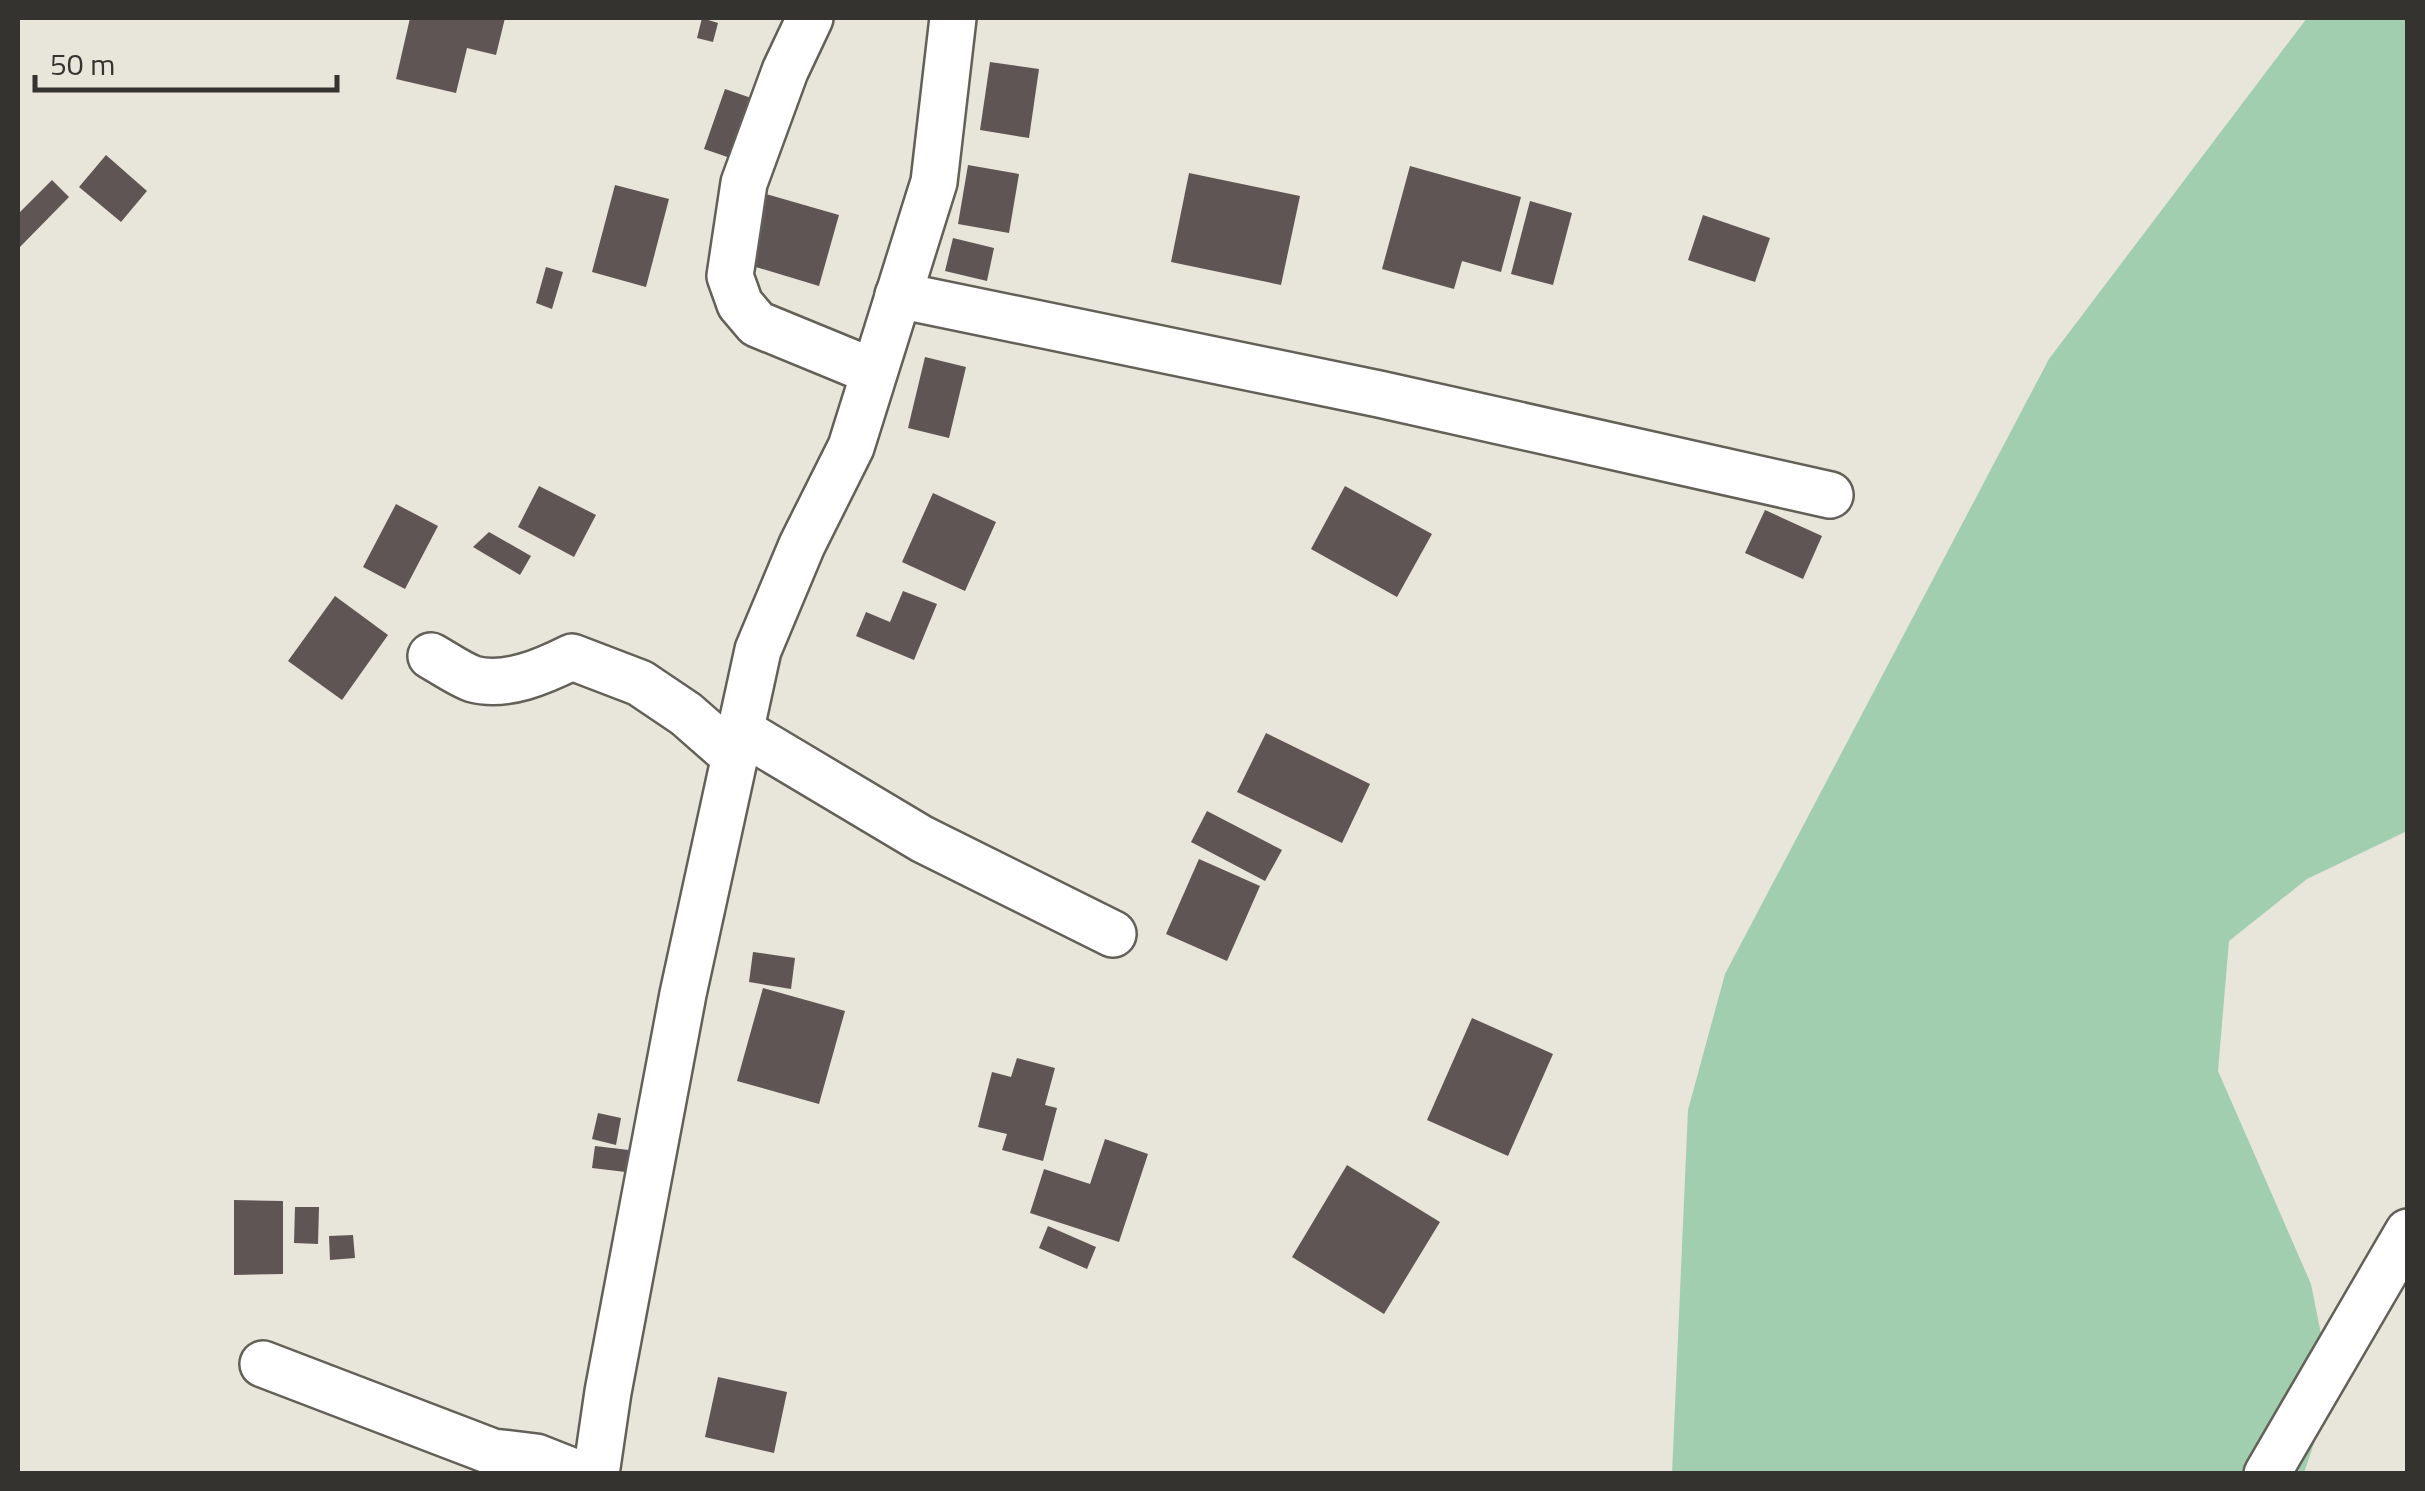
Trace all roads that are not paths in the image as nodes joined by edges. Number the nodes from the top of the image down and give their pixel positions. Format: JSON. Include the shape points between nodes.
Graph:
{"nodes":[{"id":1,"x":810,"y":18,"type":"edge"},
{"id":2,"x":954,"y":18,"type":"edge"},
{"id":3,"x":898,"y":295,"type":"junction"},
{"id":4,"x":874,"y":372,"type":"junction"},
{"id":5,"x":1830,"y":495,"type":"dead end"},
{"id":6,"x":430,"y":656,"type":"dead end"},
{"id":7,"x":738,"y":744,"type":"junction"},
{"id":8,"x":1113,"y":934,"type":"dead end"},
{"id":9,"x":2408,"y":1232,"type":"edge"},
{"id":10,"x":263,"y":1364,"type":"dead end"},
{"id":11,"x":579,"y":1474,"type":"edge"},
{"id":12,"x":596,"y":1474,"type":"edge"},
{"id":13,"x":2266,"y":1474,"type":"edge"}],
"edges":[{"from":1,"to":4,"type":"street","via":[[744,183],[730,276],[740,304],[757,324]]},
{"from":2,"to":3,"type":"street","via":[[934,182]]},
{"from":3,"to":4,"type":"street"},
{"from":3,"to":5,"type":"street"},
{"from":4,"to":7,"type":"street","via":[[851,447],[758,650]]},
{"from":6,"to":7,"type":"street","via":[[474,679],[497,680],[539,674],[572,657],[640,683]]},
{"from":7,"to":8,"type":"street"},
{"from":7,"to":12,"type":"street","via":[[683,994]]},
{"from":9,"to":13,"type":"street"},
{"from":10,"to":11,"type":"street","via":[[494,1452],[536,1457]]}]}
